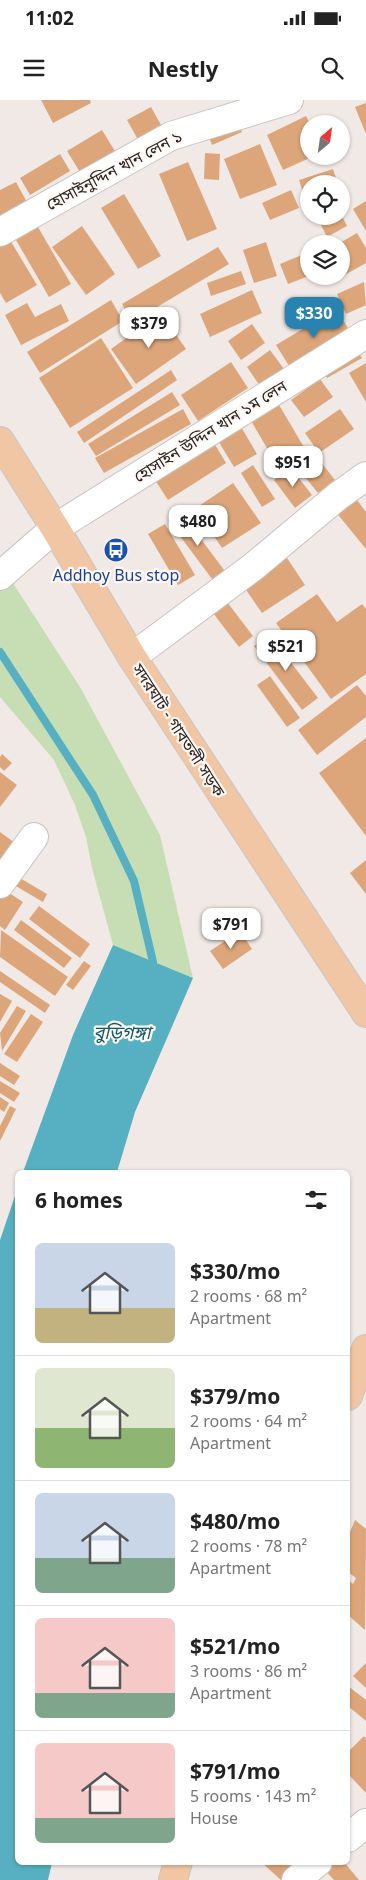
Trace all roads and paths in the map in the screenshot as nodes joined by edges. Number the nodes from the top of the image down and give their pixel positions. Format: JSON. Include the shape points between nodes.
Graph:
{"nodes":[{"id":1,"x":289,"y":100,"type":"edge"},
{"id":2,"x":237,"y":107,"type":"edge"},
{"id":3,"x":0,"y":232,"type":"edge"},
{"id":4,"x":366,"y":334,"type":"edge"},
{"id":5,"x":0,"y":441,"type":"edge"},
{"id":6,"x":366,"y":476,"type":"edge"},
{"id":7,"x":55,"y":528,"type":"junction"},
{"id":8,"x":0,"y":576,"type":"edge"},
{"id":9,"x":132,"y":657,"type":"junction"},
{"id":10,"x":34,"y":837,"type":"dead end"},
{"id":11,"x":0,"y":884,"type":"edge"},
{"id":12,"x":366,"y":1013,"type":"edge"},
{"id":13,"x":366,"y":1349,"type":"edge"},
{"id":14,"x":350,"y":1391,"type":"edge"},
{"id":15,"x":366,"y":1822,"type":"edge"},
{"id":16,"x":350,"y":1836,"type":"edge"},
{"id":17,"x":177,"y":1865,"type":"edge"},
{"id":18,"x":314,"y":1865,"type":"edge"},
{"id":19,"x":173,"y":1880,"type":"edge"},
{"id":20,"x":296,"y":1880,"type":"edge"}],
"edges":[{"from":1,"to":2,"type":"street","name":"হোসাইনুদ্দিন খান লেন ১"},
{"from":2,"to":3,"type":"street","name":"হোসাইনুদ্দিন খান লেন ১","via":[[171,136]]},
{"from":4,"to":7,"type":"street","name":"হোসাইন উদ্দিন খান ১ম লেন"},
{"from":5,"to":7,"type":"highway","name":"সদরঘাট - গাবতলী সড়ক"},
{"from":6,"to":9,"type":"street","via":[[253,567]]},
{"from":7,"to":8,"type":"street","name":"হোসাইন উদ্দিন খান ১ম লেন"},
{"from":7,"to":9,"type":"highway","name":"সদরঘাট - গাবতলী সড়ক"},
{"from":9,"to":12,"type":"highway","name":"সদরঘাট - গাবতলী সড়ক"},
{"from":10,"to":11,"type":"street"},
{"from":13,"to":14,"type":"highway"},
{"from":15,"to":16,"type":"street"},
{"from":17,"to":19,"type":"highway"},
{"from":18,"to":20,"type":"street"}]}
